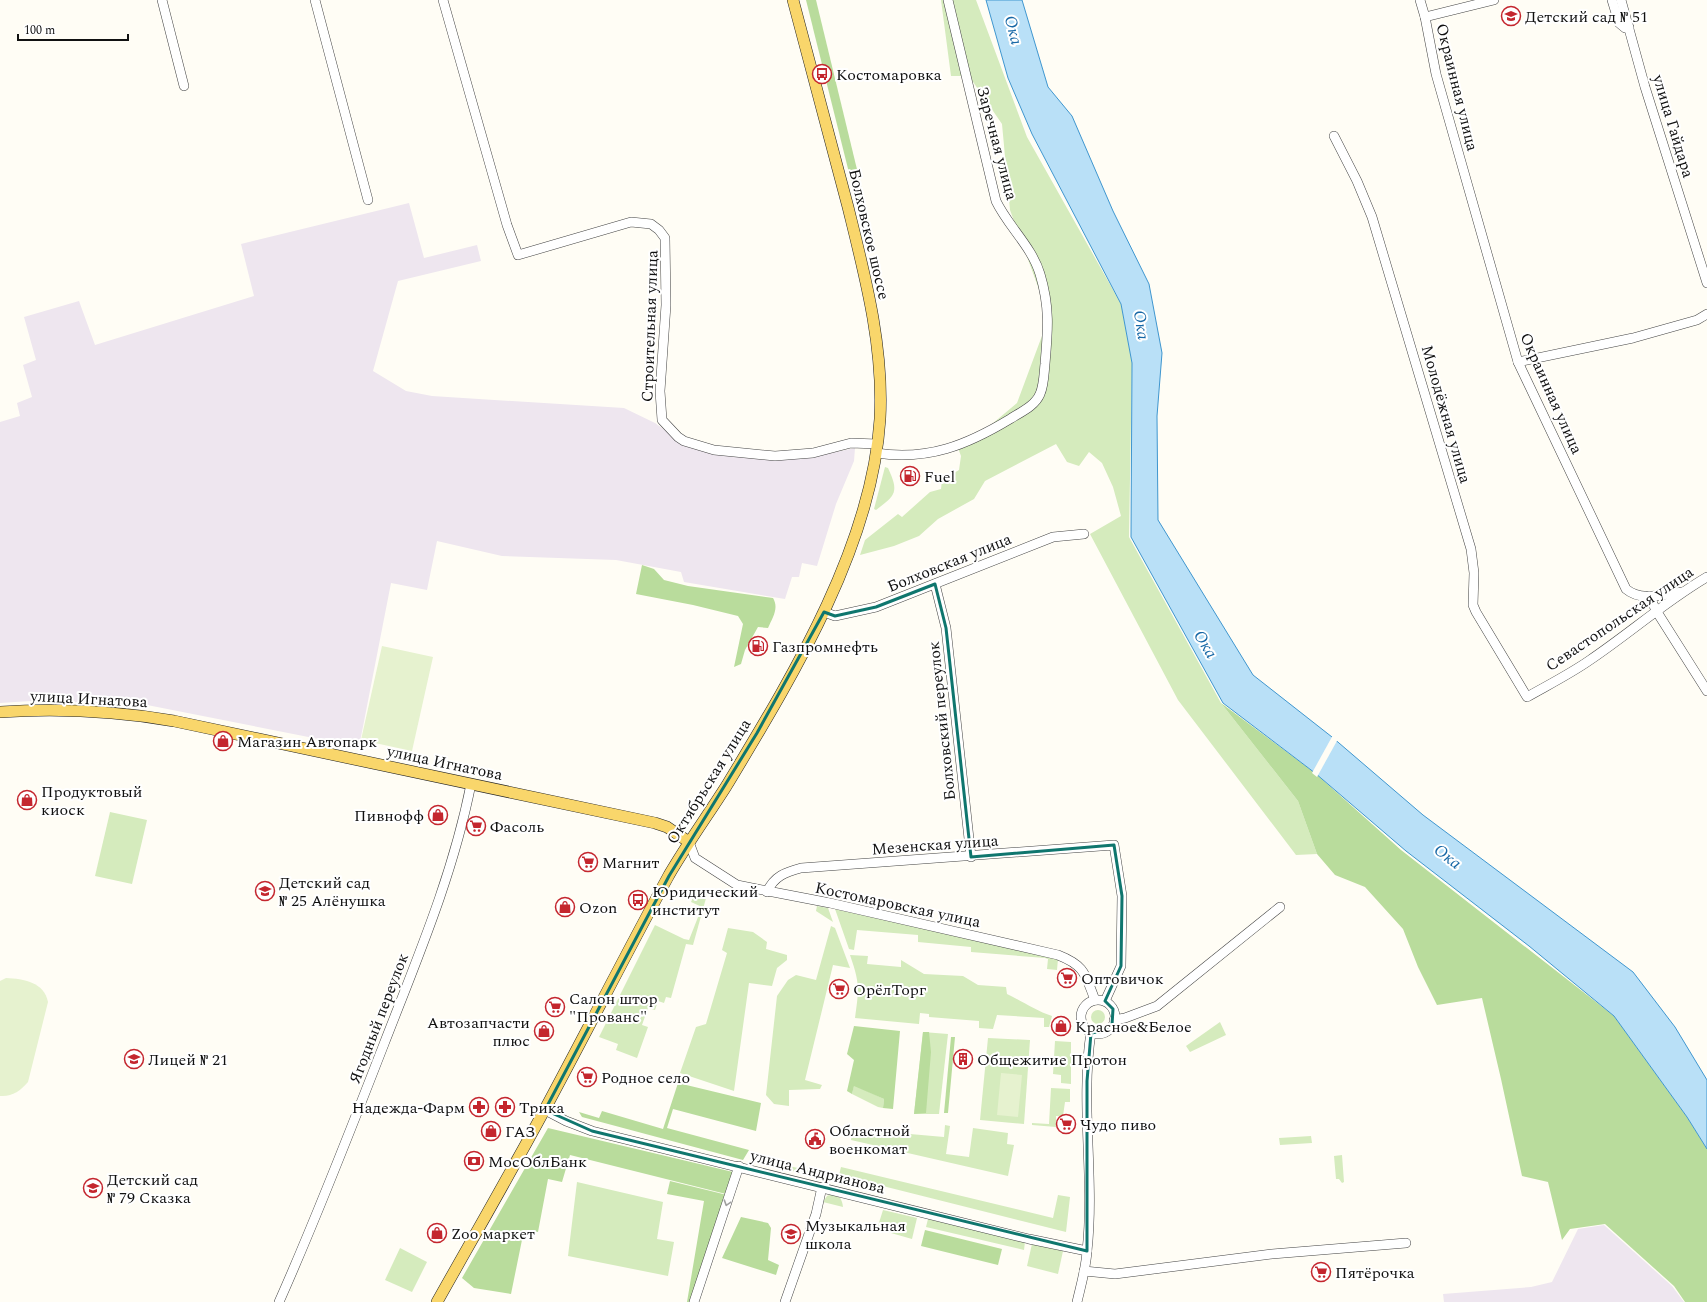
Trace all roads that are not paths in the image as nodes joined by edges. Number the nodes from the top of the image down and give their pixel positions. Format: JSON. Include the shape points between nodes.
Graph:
{"nodes":[{"id":1,"x":162,"y":0,"type":"edge"},
{"id":2,"x":314,"y":0,"type":"edge"},
{"id":3,"x":443,"y":0,"type":"edge"},
{"id":4,"x":793,"y":0,"type":"edge"},
{"id":5,"x":948,"y":0,"type":"edge"},
{"id":6,"x":1420,"y":0,"type":"edge"},
{"id":7,"x":1494,"y":0,"type":"edge"},
{"id":8,"x":1612,"y":0,"type":"edge"},
{"id":9,"x":1621,"y":0,"type":"edge"},
{"id":10,"x":1425,"y":17,"type":"junction"},
{"id":11,"x":1629,"y":27,"type":"junction"},
{"id":12,"x":184,"y":86,"type":"dead end"},
{"id":13,"x":1334,"y":136,"type":"dead end"},
{"id":14,"x":368,"y":200,"type":"dead end"},
{"id":15,"x":1707,"y":283,"type":"edge"},
{"id":16,"x":1707,"y":314,"type":"edge"},
{"id":17,"x":1518,"y":362,"type":"junction"},
{"id":18,"x":876,"y":448,"type":"junction"},
{"id":19,"x":871,"y":480,"type":"joint"},
{"id":20,"x":1084,"y":534,"type":"dead end"},
{"id":21,"x":1707,"y":577,"type":"edge"},
{"id":22,"x":936,"y":584,"type":"junction"},
{"id":23,"x":1682,"y":592,"type":"junction"},
{"id":24,"x":1649,"y":596,"type":"junction"},
{"id":25,"x":824,"y":612,"type":"junction"},
{"id":26,"x":1657,"y":612,"type":"junction"},
{"id":27,"x":1707,"y":691,"type":"edge"},
{"id":28,"x":1527,"y":697,"type":"joint"},
{"id":29,"x":0,"y":712,"type":"edge"},
{"id":30,"x":471,"y":784,"type":"junction"},
{"id":31,"x":689,"y":842,"type":"junction"},
{"id":32,"x":971,"y":857,"type":"junction"},
{"id":33,"x":768,"y":892,"type":"junction"},
{"id":34,"x":1280,"y":906,"type":"dead end"},
{"id":35,"x":1094,"y":1000,"type":"junction"},
{"id":36,"x":1105,"y":1002,"type":"junction"},
{"id":37,"x":1114,"y":1020,"type":"junction"},
{"id":38,"x":1091,"y":1032,"type":"junction"},
{"id":39,"x":545,"y":1110,"type":"junction"},
{"id":40,"x":739,"y":1166,"type":"junction"},
{"id":41,"x":822,"y":1187,"type":"junction"},
{"id":42,"x":1406,"y":1243,"type":"dead end"},
{"id":43,"x":1088,"y":1251,"type":"junction"},
{"id":44,"x":1084,"y":1271,"type":"junction"},
{"id":45,"x":279,"y":1302,"type":"edge"},
{"id":46,"x":437,"y":1302,"type":"edge"},
{"id":47,"x":694,"y":1302,"type":"edge"},
{"id":48,"x":785,"y":1302,"type":"edge"},
{"id":49,"x":1077,"y":1302,"type":"edge"}],
"edges":[{"from":1,"to":12,"type":"street"},
{"from":2,"to":14,"type":"street"},
{"from":3,"to":18,"type":"street","name":"Строительная улица","via":[[505,218],[518,255],[631,222],[652,224],[665,238],[666,305],[660,391],[662,420],[672,431],[684,441],[714,450],[775,456],[813,453],[851,443]]},
{"from":4,"to":18,"type":"main road","name":"Болховское шоссе","via":[[826,122],[869,300],[879,365],[880,405]]},
{"from":5,"to":18,"type":"street","name":"Заречная улица","via":[[996,201],[1040,272],[1048,305],[1048,328],[1040,393],[1032,405],[981,436],[953,448],[922,455],[896,455]]},
{"from":6,"to":10,"type":"street","name":"Окраинная улица"},
{"from":7,"to":10,"type":"street"},
{"from":8,"to":11,"type":"street","via":[[1619,23],[1625,28]]},
{"from":9,"to":11,"type":"street","name":"улица Гайдара"},
{"from":10,"to":17,"type":"street","name":"Окраинная улица","via":[[1436,74]]},
{"from":11,"to":15,"type":"street","name":"улица Гайдара"},
{"from":13,"to":28,"type":"street","name":"Молодёжная улица","via":[[1372,217],[1418,367],[1471,548],[1476,612]]},
{"from":16,"to":17,"type":"street","via":[[1697,320],[1633,338]]},
{"from":17,"to":24,"type":"street","name":"Окраинная улица","via":[[1626,589],[1632,594]]},
{"from":18,"to":19,"type":"main road","name":"Болховское шоссе"},
{"from":19,"to":25,"type":"main road","name":"Октябрьская улица","via":[[848,555]]},
{"from":20,"to":22,"type":"street","name":"Болховская улица","via":[[1053,537]]},
{"from":21,"to":23,"type":"street","name":"Севастопольская улица"},
{"from":22,"to":25,"type":"street","name":"Болховская улица","via":[[876,607],[836,616]]},
{"from":22,"to":32,"type":"street","name":"Болховский переулок","via":[[946,628]]},
{"from":23,"to":24,"type":"street","name":"Окраинная улица"},
{"from":23,"to":26,"type":"street","name":"Севастопольская улица"},
{"from":24,"to":26,"type":"street"},
{"from":25,"to":31,"type":"main road","name":"Октябрьская улица","via":[[757,733]]},
{"from":26,"to":27,"type":"street"},
{"from":26,"to":28,"type":"street","name":"Севастопольская улица","via":[[1589,661]]},
{"from":29,"to":30,"type":"main road","name":"улица Игнатова","via":[[44,710],[132,713]]},
{"from":30,"to":31,"type":"main road","name":"улица Игнатова","via":[[655,823],[667,827]]},
{"from":30,"to":45,"type":"street","name":"Ягодный переулок","via":[[455,855],[437,906],[329,1183]]},
{"from":31,"to":33,"type":"street","name":"Костомаровская улица","via":[[695,858],[736,884]]},
{"from":31,"to":39,"type":"main road","name":"Октябрьская улица"},
{"from":32,"to":33,"type":"street","name":"Мезенская улица","via":[[802,868],[779,876],[771,884]]},
{"from":32,"to":36,"type":"street","name":"Мезенская улица","via":[[1114,845],[1122,896],[1122,966]]},
{"from":33,"to":35,"type":"street","name":"Костомаровская улица","via":[[830,903],[1058,955],[1072,961],[1083,970]]},
{"from":34,"to":37,"type":"street","via":[[1157,1006]]},
{"from":35,"to":36,"type":"street"},
{"from":35,"to":38,"type":"street","via":[[1087,1004],[1082,1013],[1083,1024]]},
{"from":36,"to":37,"type":"street","via":[[1113,1009]]},
{"from":37,"to":38,"type":"street","via":[[1106,1031]]},
{"from":38,"to":43,"type":"street","via":[[1087,1081]]},
{"from":39,"to":40,"type":"street","name":"улица Андрианова","via":[[592,1131]]},
{"from":39,"to":46,"type":"main road","name":"Октябрьская улица"},
{"from":40,"to":41,"type":"street","name":"улица Андрианова"},
{"from":40,"to":47,"type":"street","one_way":true},
{"from":41,"to":43,"type":"street","name":"улица Андрианова","via":[[1029,1239]]},
{"from":41,"to":48,"type":"street","via":[[816,1214]]},
{"from":42,"to":44,"type":"street","via":[[1272,1254],[1115,1274]]},
{"from":43,"to":44,"type":"street"},
{"from":44,"to":49,"type":"street"}]}
